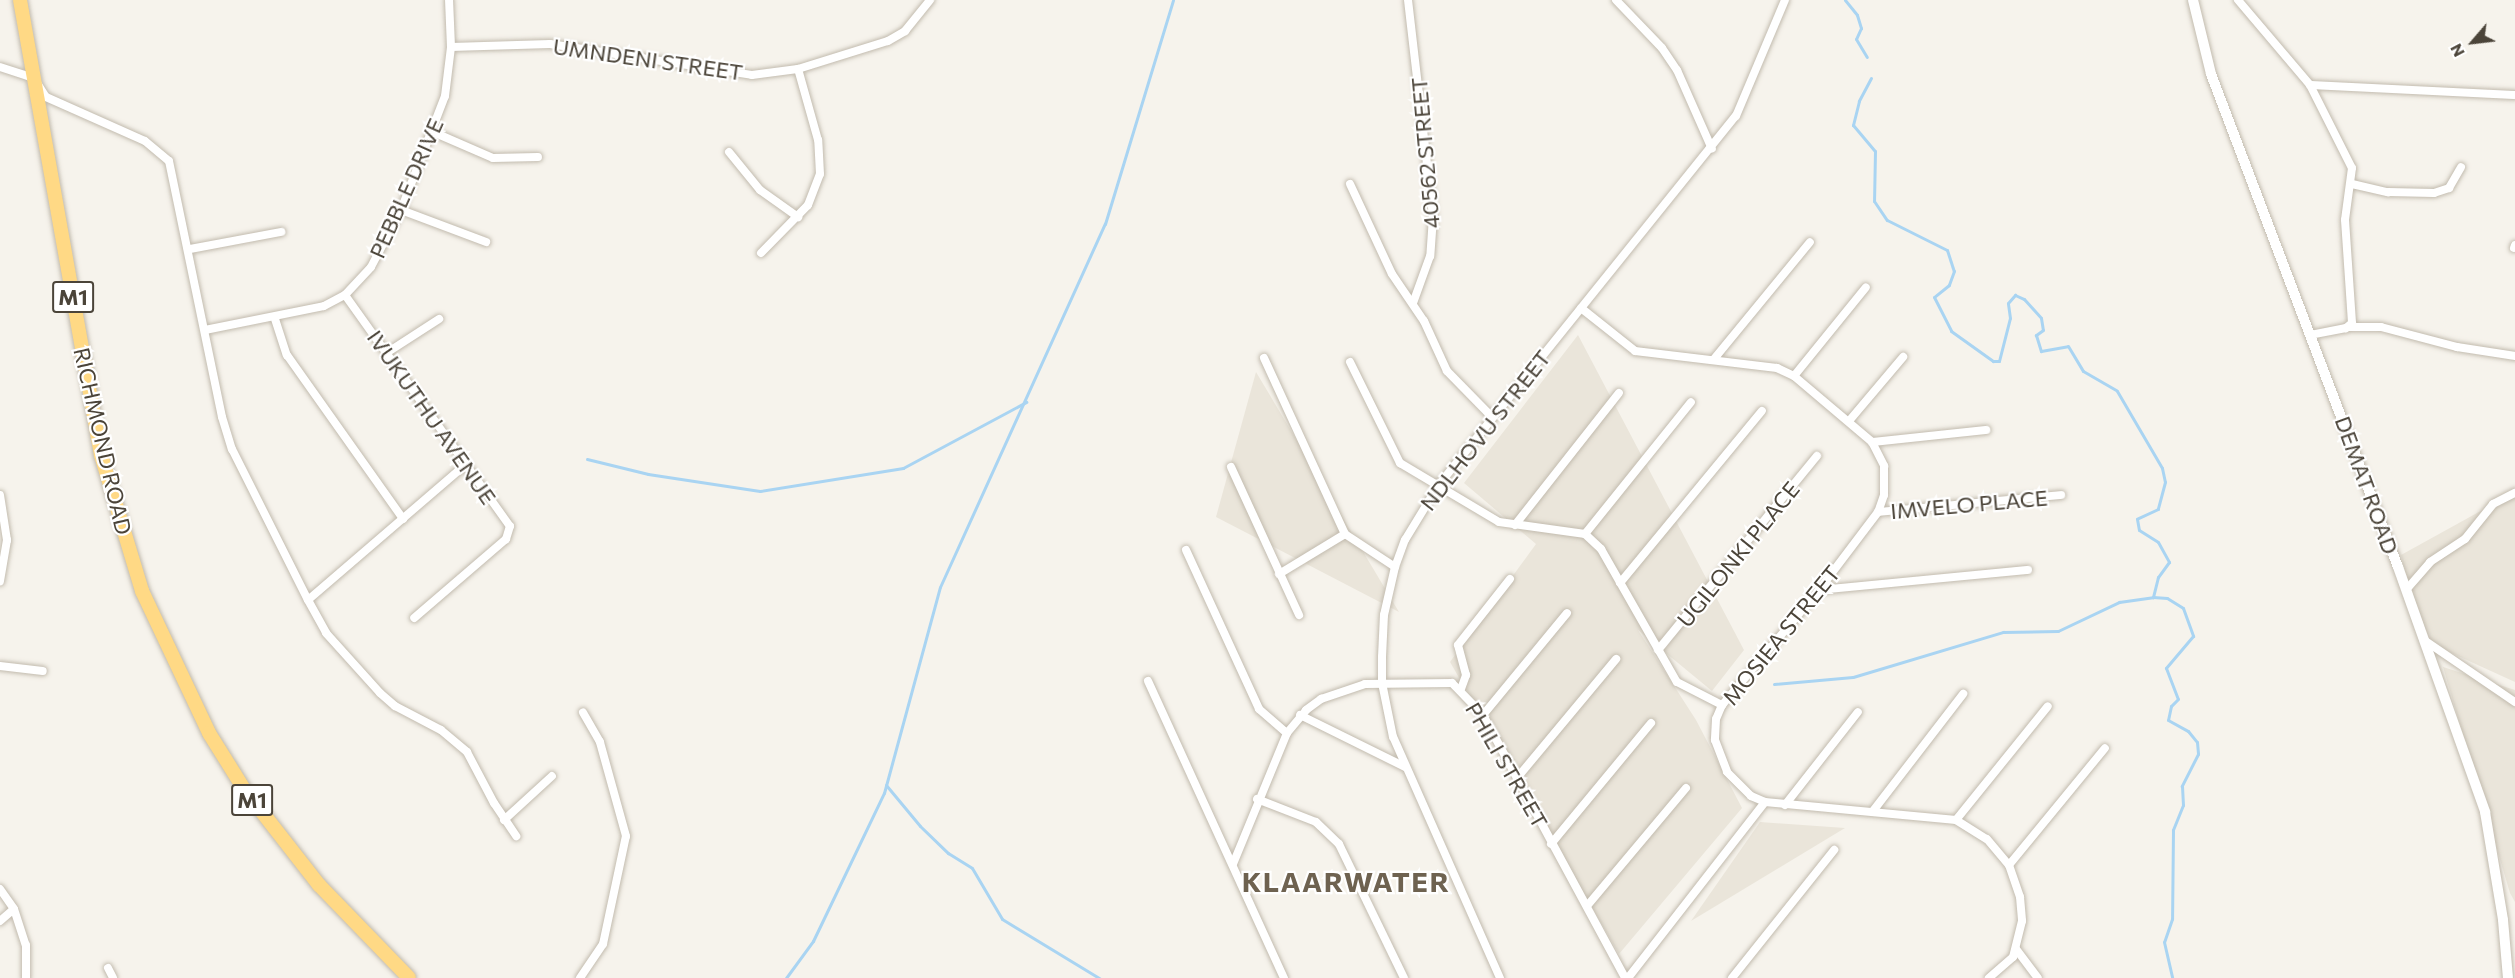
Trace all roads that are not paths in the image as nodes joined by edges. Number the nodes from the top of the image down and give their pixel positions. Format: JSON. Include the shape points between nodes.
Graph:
{"nodes":[{"id":1,"x":20,"y":0,"type":"edge"},
{"id":2,"x":449,"y":0,"type":"edge"},
{"id":3,"x":930,"y":0,"type":"edge"},
{"id":4,"x":1408,"y":0,"type":"edge"},
{"id":5,"x":1617,"y":0,"type":"edge"},
{"id":6,"x":1785,"y":0,"type":"edge"},
{"id":7,"x":2193,"y":0,"type":"edge"},
{"id":8,"x":2238,"y":0,"type":"edge"},
{"id":9,"x":452,"y":47,"type":"junction"},
{"id":10,"x":0,"y":68,"type":"edge"},
{"id":11,"x":798,"y":69,"type":"junction"},
{"id":12,"x":34,"y":78,"type":"junction"},
{"id":13,"x":2310,"y":85,"type":"junction"},
{"id":14,"x":2515,"y":95,"type":"edge"},
{"id":15,"x":433,"y":132,"type":"junction"},
{"id":16,"x":1712,"y":149,"type":"junction"},
{"id":17,"x":729,"y":152,"type":"dead end"},
{"id":18,"x":538,"y":157,"type":"dead end"},
{"id":19,"x":2460,"y":167,"type":"dead end"},
{"id":20,"x":1350,"y":184,"type":"dead end"},
{"id":21,"x":2352,"y":184,"type":"junction"},
{"id":22,"x":400,"y":210,"type":"junction"},
{"id":23,"x":798,"y":218,"type":"junction"},
{"id":24,"x":281,"y":232,"type":"dead end"},
{"id":25,"x":486,"y":242,"type":"dead end"},
{"id":26,"x":1810,"y":242,"type":"dead end"},
{"id":27,"x":190,"y":249,"type":"junction"},
{"id":28,"x":761,"y":253,"type":"dead end"},
{"id":29,"x":1866,"y":287,"type":"dead end"},
{"id":30,"x":345,"y":295,"type":"junction"},
{"id":31,"x":1413,"y":303,"type":"junction"},
{"id":32,"x":1581,"y":308,"type":"junction"},
{"id":33,"x":275,"y":319,"type":"junction"},
{"id":34,"x":439,"y":319,"type":"dead end"},
{"id":35,"x":2349,"y":327,"type":"junction"},
{"id":36,"x":205,"y":330,"type":"junction"},
{"id":37,"x":2311,"y":335,"type":"junction"},
{"id":38,"x":388,"y":352,"type":"junction"},
{"id":39,"x":2515,"y":356,"type":"edge"},
{"id":40,"x":1903,"y":357,"type":"dead end"},
{"id":41,"x":1264,"y":358,"type":"dead end"},
{"id":42,"x":1714,"y":359,"type":"junction"},
{"id":43,"x":1350,"y":362,"type":"dead end"},
{"id":44,"x":1794,"y":376,"type":"junction"},
{"id":45,"x":1619,"y":393,"type":"dead end"},
{"id":46,"x":1691,"y":402,"type":"dead end"},
{"id":47,"x":1762,"y":411,"type":"dead end"},
{"id":48,"x":1492,"y":417,"type":"junction"},
{"id":49,"x":1849,"y":421,"type":"junction"},
{"id":50,"x":1986,"y":430,"type":"dead end"},
{"id":51,"x":1872,"y":442,"type":"junction"},
{"id":52,"x":1817,"y":456,"type":"dead end"},
{"id":53,"x":464,"y":466,"type":"junction"},
{"id":54,"x":1231,"y":467,"type":"dead end"},
{"id":55,"x":1438,"y":486,"type":"junction"},
{"id":56,"x":2515,"y":493,"type":"edge"},
{"id":57,"x":0,"y":495,"type":"edge"},
{"id":58,"x":2061,"y":495,"type":"dead end"},
{"id":59,"x":1878,"y":512,"type":"junction"},
{"id":60,"x":403,"y":519,"type":"junction"},
{"id":61,"x":1515,"y":525,"type":"junction"},
{"id":62,"x":1345,"y":534,"type":"junction"},
{"id":63,"x":1585,"y":534,"type":"junction"},
{"id":64,"x":1186,"y":550,"type":"dead end"},
{"id":65,"x":1395,"y":567,"type":"junction"},
{"id":66,"x":2028,"y":570,"type":"dead end"},
{"id":67,"x":1279,"y":574,"type":"junction"},
{"id":68,"x":1509,"y":579,"type":"dead end"},
{"id":69,"x":0,"y":581,"type":"edge"},
{"id":70,"x":1620,"y":583,"type":"junction"},
{"id":71,"x":1819,"y":590,"type":"junction"},
{"id":72,"x":2406,"y":590,"type":"junction"},
{"id":73,"x":308,"y":600,"type":"junction"},
{"id":74,"x":1567,"y":613,"type":"dead end"},
{"id":75,"x":1299,"y":615,"type":"dead end"},
{"id":76,"x":414,"y":618,"type":"dead end"},
{"id":77,"x":2424,"y":640,"type":"junction"},
{"id":78,"x":1658,"y":650,"type":"junction"},
{"id":79,"x":1616,"y":659,"type":"dead end"},
{"id":80,"x":0,"y":666,"type":"edge"},
{"id":81,"x":43,"y":671,"type":"dead end"},
{"id":82,"x":1148,"y":681,"type":"dead end"},
{"id":83,"x":1383,"y":683,"type":"junction"},
{"id":84,"x":1461,"y":689,"type":"junction"},
{"id":85,"x":1963,"y":694,"type":"dead end"},
{"id":86,"x":2515,"y":702,"type":"edge"},
{"id":87,"x":1722,"y":705,"type":"junction"},
{"id":88,"x":2048,"y":706,"type":"dead end"},
{"id":89,"x":1858,"y":712,"type":"dead end"},
{"id":90,"x":583,"y":713,"type":"dead end"},
{"id":91,"x":1300,"y":715,"type":"junction"},
{"id":92,"x":1484,"y":715,"type":"junction"},
{"id":93,"x":1651,"y":723,"type":"dead end"},
{"id":94,"x":1287,"y":733,"type":"junction"},
{"id":95,"x":2105,"y":748,"type":"dead end"},
{"id":96,"x":1405,"y":767,"type":"junction"},
{"id":97,"x":552,"y":776,"type":"dead end"},
{"id":98,"x":1517,"y":778,"type":"junction"},
{"id":99,"x":1686,"y":788,"type":"dead end"},
{"id":100,"x":1257,"y":799,"type":"junction"},
{"id":101,"x":1765,"y":802,"type":"junction"},
{"id":102,"x":1785,"y":805,"type":"junction"},
{"id":103,"x":1873,"y":811,"type":"junction"},
{"id":104,"x":504,"y":820,"type":"junction"},
{"id":105,"x":1956,"y":820,"type":"junction"},
{"id":106,"x":516,"y":836,"type":"dead end"},
{"id":107,"x":1551,"y":844,"type":"junction"},
{"id":108,"x":1834,"y":850,"type":"dead end"},
{"id":109,"x":1233,"y":864,"type":"junction"},
{"id":110,"x":2009,"y":865,"type":"junction"},
{"id":111,"x":0,"y":889,"type":"edge"},
{"id":112,"x":1587,"y":906,"type":"junction"},
{"id":113,"x":14,"y":909,"type":"junction"},
{"id":114,"x":0,"y":921,"type":"edge"},
{"id":115,"x":2016,"y":949,"type":"junction"},
{"id":116,"x":108,"y":968,"type":"dead end"},
{"id":117,"x":26,"y":978,"type":"edge"},
{"id":118,"x":113,"y":978,"type":"edge"},
{"id":119,"x":409,"y":978,"type":"edge"},
{"id":120,"x":580,"y":978,"type":"edge"},
{"id":121,"x":1284,"y":978,"type":"edge"},
{"id":122,"x":1404,"y":978,"type":"edge"},
{"id":123,"x":1500,"y":978,"type":"edge"},
{"id":124,"x":1626,"y":978,"type":"edge"},
{"id":125,"x":1732,"y":978,"type":"edge"},
{"id":126,"x":1989,"y":978,"type":"edge"},
{"id":127,"x":2038,"y":978,"type":"edge"},
{"id":128,"x":2508,"y":978,"type":"edge"}],
"edges":[{"from":1,"to":12,"type":"highway","name":"RICHMOND ROAD","number":"M1"},
{"from":2,"to":9,"type":"street","name":"PEBBLE DRIVE"},
{"from":3,"to":11,"type":"street","name":"UMNDENI STREET","via":[[905,31],[888,41]]},
{"from":4,"to":31,"type":"street","name":"40562 STREET","via":[[1433,218],[1430,256]]},
{"from":5,"to":16,"type":"street","via":[[1677,70]]},
{"from":6,"to":16,"type":"street","name":"NDLHOVU STREET","via":[[1736,116]]},
{"from":7,"to":37,"type":"street","name":"DEMAT ROAD","via":[[2211,74]]},
{"from":8,"to":13,"type":"street"},
{"from":9,"to":11,"type":"street","name":"UMNDENI STREET","via":[[550,44],[741,75]]},
{"from":9,"to":15,"type":"street","name":"PEBBLE DRIVE","via":[[450,81]]},
{"from":10,"to":12,"type":"street"},
{"from":11,"to":23,"type":"street","via":[[818,140],[820,174],[808,205]]},
{"from":12,"to":27,"type":"street","via":[[46,97],[145,141],[165,156],[173,166]]},
{"from":12,"to":119,"type":"highway","name":"RICHMOND ROAD","number":"M1","via":[[101,455],[142,591],[177,670],[244,789],[319,885]]},
{"from":13,"to":14,"type":"street"},
{"from":13,"to":21,"type":"street","via":[[2348,156]]},
{"from":15,"to":18,"type":"street","via":[[494,158]]},
{"from":15,"to":22,"type":"street","name":"PEBBLE DRIVE"},
{"from":16,"to":32,"type":"street","name":"NDLHOVU STREET"},
{"from":17,"to":23,"type":"street","via":[[760,190]]},
{"from":19,"to":21,"type":"street","via":[[2449,188],[2434,193],[2388,192]]},
{"from":20,"to":31,"type":"street","via":[[1392,274]]},
{"from":21,"to":35,"type":"street","via":[[2346,220],[2352,320]]},
{"from":22,"to":25,"type":"street"},
{"from":22,"to":30,"type":"street","name":"PEBBLE DRIVE","via":[[378,256]]},
{"from":23,"to":28,"type":"street"},
{"from":24,"to":27,"type":"street"},
{"from":26,"to":42,"type":"street"},
{"from":27,"to":36,"type":"street"},
{"from":29,"to":44,"type":"street"},
{"from":30,"to":33,"type":"street","name":"PEBBLE DRIVE","via":[[324,306]]},
{"from":30,"to":38,"type":"street","name":"IVUKUTHU AVENUE"},
{"from":31,"to":48,"type":"street","via":[[1448,371]]},
{"from":32,"to":42,"type":"street","name":"MOSIEA STREET","via":[[1635,351]]},
{"from":32,"to":48,"type":"street","name":"NDLHOVU STREET"},
{"from":33,"to":36,"type":"street","name":"PEBBLE DRIVE"},
{"from":33,"to":60,"type":"street","via":[[287,355]]},
{"from":34,"to":38,"type":"street"},
{"from":35,"to":37,"type":"street"},
{"from":35,"to":39,"type":"street","via":[[2381,327],[2463,348]]},
{"from":36,"to":73,"type":"street","via":[[214,386],[232,449]]},
{"from":37,"to":72,"type":"street","name":"DEMAT ROAD"},
{"from":38,"to":53,"type":"street","name":"IVUKUTHU AVENUE"},
{"from":40,"to":49,"type":"street"},
{"from":41,"to":62,"type":"street"},
{"from":42,"to":44,"type":"street","name":"MOSIEA STREET","via":[[1756,363]]},
{"from":43,"to":55,"type":"street","via":[[1395,458]]},
{"from":44,"to":49,"type":"street","name":"MOSIEA STREET"},
{"from":45,"to":61,"type":"street"},
{"from":46,"to":63,"type":"street"},
{"from":47,"to":70,"type":"street"},
{"from":48,"to":55,"type":"street","name":"NDLHOVU STREET"},
{"from":49,"to":51,"type":"street","name":"MOSIEA STREET"},
{"from":50,"to":51,"type":"street"},
{"from":51,"to":59,"type":"street","name":"MOSIEA STREET","via":[[1884,473],[1884,495]]},
{"from":52,"to":78,"type":"street","name":"UGILONKI PLACE"},
{"from":53,"to":60,"type":"street"},
{"from":53,"to":76,"type":"street","name":"IVUKUTHU AVENUE","via":[[510,526],[506,539]]},
{"from":54,"to":67,"type":"street"},
{"from":55,"to":61,"type":"street","via":[[1483,515]]},
{"from":55,"to":65,"type":"street","name":"NDLHOVU STREET","via":[[1405,540]]},
{"from":56,"to":72,"type":"street","via":[[2493,504],[2465,539],[2430,562]]},
{"from":57,"to":69,"type":"street","via":[[7,540]]},
{"from":58,"to":59,"type":"street","name":"IMVELO PLACE"},
{"from":59,"to":71,"type":"street","name":"MOSIEA STREET"},
{"from":60,"to":73,"type":"street"},
{"from":61,"to":63,"type":"street"},
{"from":62,"to":65,"type":"street"},
{"from":62,"to":67,"type":"street"},
{"from":63,"to":70,"type":"street","via":[[1601,549]]},
{"from":64,"to":94,"type":"street","via":[[1260,709]]},
{"from":65,"to":83,"type":"street","name":"NDLHOVU STREET","via":[[1384,615]]},
{"from":66,"to":71,"type":"street"},
{"from":67,"to":75,"type":"street"},
{"from":68,"to":84,"type":"street","via":[[1458,645],[1466,675]]},
{"from":70,"to":78,"type":"street"},
{"from":71,"to":87,"type":"street","name":"MOSIEA STREET"},
{"from":72,"to":77,"type":"street","name":"DEMAT ROAD"},
{"from":73,"to":104,"type":"street","via":[[327,633],[380,693],[395,706],[457,741],[467,752]]},
{"from":74,"to":92,"type":"street"},
{"from":77,"to":86,"type":"street"},
{"from":77,"to":128,"type":"street","name":"DEMAT ROAD","via":[[2485,812],[2503,920]]},
{"from":78,"to":87,"type":"street","via":[[1682,687]]},
{"from":79,"to":98,"type":"street"},
{"from":80,"to":81,"type":"street"},
{"from":82,"to":109,"type":"street"},
{"from":83,"to":84,"type":"street","name":"PHILI STREET","via":[[1443,681]]},
{"from":83,"to":91,"type":"street","name":"PHILI STREET","via":[[1321,699]]},
{"from":83,"to":96,"type":"street","name":"NDLHOVU STREET","via":[[1394,737]]},
{"from":84,"to":92,"type":"street","name":"PHILI STREET"},
{"from":85,"to":103,"type":"street"},
{"from":87,"to":101,"type":"street","name":"MOSIEA STREET","via":[[1716,719],[1719,757],[1737,785]]},
{"from":88,"to":105,"type":"street"},
{"from":89,"to":102,"type":"street"},
{"from":90,"to":120,"type":"street","via":[[600,742],[626,836],[603,944]]},
{"from":91,"to":94,"type":"street","name":"PHILI STREET"},
{"from":91,"to":96,"type":"street"},
{"from":92,"to":98,"type":"street","name":"PHILI STREET"},
{"from":93,"to":107,"type":"street"},
{"from":94,"to":100,"type":"street","name":"PHILI STREET"},
{"from":95,"to":110,"type":"street"},
{"from":96,"to":123,"type":"street","name":"NDLHOVU STREET"},
{"from":97,"to":104,"type":"street"},
{"from":98,"to":107,"type":"street","name":"PHILI STREET"},
{"from":99,"to":112,"type":"street"},
{"from":100,"to":109,"type":"street","name":"PHILI STREET"},
{"from":100,"to":122,"type":"street","via":[[1316,822],[1339,844]]},
{"from":101,"to":102,"type":"street","name":"MOSIEA STREET"},
{"from":101,"to":124,"type":"street"},
{"from":102,"to":103,"type":"street","name":"MOSIEA STREET"},
{"from":103,"to":105,"type":"street","name":"MOSIEA STREET"},
{"from":104,"to":106,"type":"street"},
{"from":105,"to":110,"type":"street","name":"MOSIEA STREET","via":[[1987,839]]},
{"from":107,"to":112,"type":"street","name":"PHILI STREET"},
{"from":108,"to":125,"type":"street"},
{"from":109,"to":121,"type":"street"},
{"from":110,"to":115,"type":"street","name":"MOSIEA STREET","via":[[2020,897],[2022,921]]},
{"from":111,"to":113,"type":"street"},
{"from":112,"to":124,"type":"street","name":"PHILI STREET"},
{"from":113,"to":114,"type":"street"},
{"from":113,"to":117,"type":"street","via":[[26,945]]},
{"from":115,"to":126,"type":"street"},
{"from":115,"to":127,"type":"street"},
{"from":116,"to":118,"type":"street"}]}
